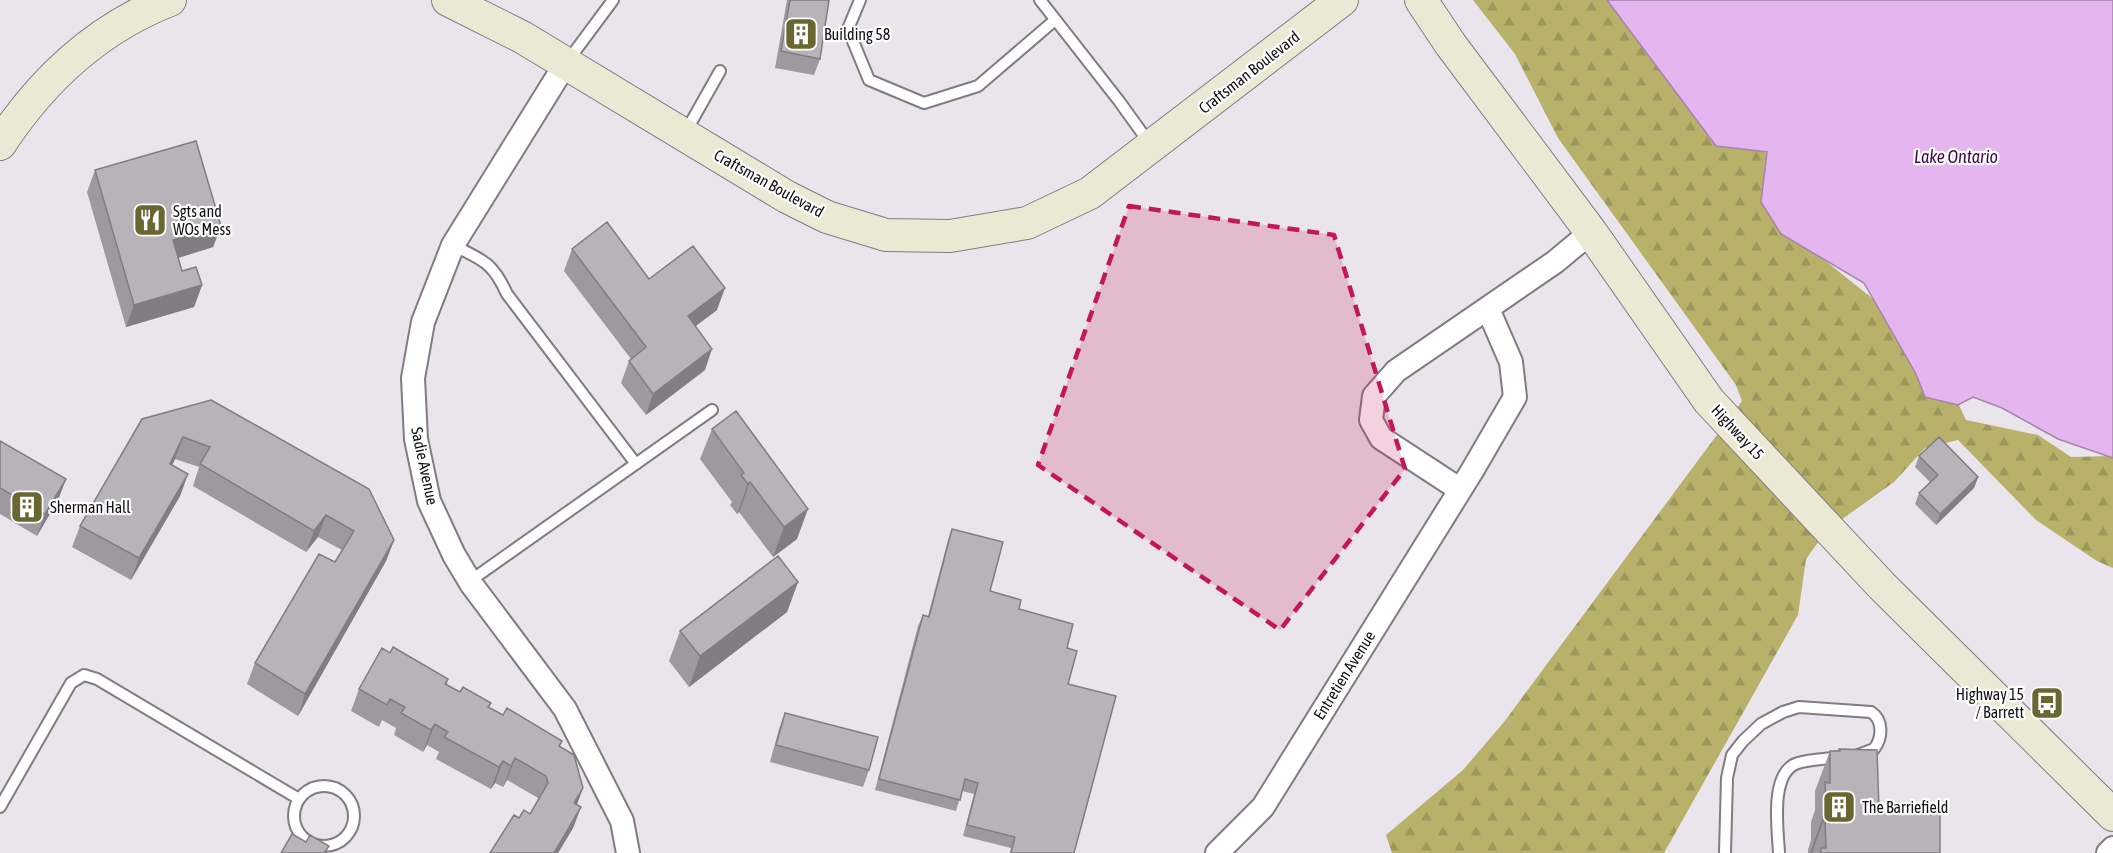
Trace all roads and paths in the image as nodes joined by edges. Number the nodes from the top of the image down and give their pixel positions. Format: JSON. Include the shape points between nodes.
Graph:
{"nodes":[{"id":1,"x":170,"y":0,"type":"edge"},
{"id":2,"x":448,"y":0,"type":"edge"},
{"id":3,"x":613,"y":0,"type":"edge"},
{"id":4,"x":860,"y":0,"type":"edge"},
{"id":5,"x":1040,"y":0,"type":"edge"},
{"id":6,"x":1342,"y":0,"type":"edge"},
{"id":7,"x":1421,"y":0,"type":"edge"},
{"id":8,"x":1055,"y":20,"type":"junction"},
{"id":9,"x":566,"y":63,"type":"junction"},
{"id":10,"x":720,"y":71,"type":"dead end"},
{"id":11,"x":684,"y":135,"type":"junction"},
{"id":12,"x":0,"y":144,"type":"edge"},
{"id":13,"x":1152,"y":147,"type":"junction"},
{"id":14,"x":1590,"y":232,"type":"junction"},
{"id":15,"x":453,"y":245,"type":"junction"},
{"id":16,"x":1488,"y":309,"type":"junction"},
{"id":17,"x":712,"y":410,"type":"dead end"},
{"id":18,"x":636,"y":464,"type":"junction"},
{"id":19,"x":1459,"y":489,"type":"junction"},
{"id":20,"x":470,"y":581,"type":"junction"},
{"id":21,"x":299,"y":799,"type":"junction"},
{"id":22,"x":0,"y":807,"type":"edge"},
{"id":23,"x":2113,"y":815,"type":"edge"},
{"id":24,"x":2113,"y":848,"type":"edge"},
{"id":25,"x":628,"y":853,"type":"edge"},
{"id":26,"x":1217,"y":853,"type":"edge"},
{"id":27,"x":1725,"y":853,"type":"edge"},
{"id":28,"x":1779,"y":853,"type":"edge"},
{"id":29,"x":2108,"y":853,"type":"edge"}],
"edges":[{"from":1,"to":12,"type":"street","via":[[106,33],[57,72]]},
{"from":2,"to":9,"type":"street","name":"Craftsman Boulevard"},
{"from":3,"to":9,"type":"lane"},
{"from":4,"to":8,"type":"lane","via":[[848,29],[869,80],[924,103],[978,86]]},
{"from":5,"to":8,"type":"lane"},
{"from":6,"to":13,"type":"street","name":"Craftsman Boulevard"},
{"from":7,"to":14,"type":"street","name":"Highway 15"},
{"from":8,"to":13,"type":"lane"},
{"from":9,"to":11,"type":"street","name":"Craftsman Boulevard"},
{"from":9,"to":15,"type":"street","name":"Sadie Avenue"},
{"from":10,"to":11,"type":"lane"},
{"from":11,"to":13,"type":"street","name":"Craftsman Boulevard","via":[[827,217],[886,235],[950,236],[1027,222],[1090,193]]},
{"from":14,"to":16,"type":"street"},
{"from":14,"to":23,"type":"street","name":"Highway 15","via":[[1709,401],[1882,585]]},
{"from":15,"to":18,"type":"lane","via":[[498,274],[507,294]]},
{"from":15,"to":20,"type":"street","name":"Sadie Avenue","via":[[423,322],[413,378],[416,439],[429,501]]},
{"from":16,"to":19,"type":"street","name":"Entretien Avenue","via":[[1510,362],[1515,397]]},
{"from":16,"to":19,"type":"street","via":[[1396,371],[1374,396],[1371,420],[1381,438]]},
{"from":17,"to":18,"type":"lane"},
{"from":18,"to":20,"type":"lane"},
{"from":19,"to":26,"type":"street","name":"Entretien Avenue","via":[[1263,807]]},
{"from":20,"to":25,"type":"street","name":"Sadie Avenue","via":[[565,709],[622,821]]},
{"from":21,"to":21,"type":"lane","via":[[294,823],[309,843],[333,846],[352,830],[355,817],[345,794],[324,786]]},
{"from":21,"to":22,"type":"lane","via":[[84,675],[71,683]]},
{"from":24,"to":29,"type":"street"},
{"from":27,"to":28,"type":"lane","via":[[1727,778],[1732,755],[1743,741],[1761,724],[1799,707],[1871,711],[1880,722],[1880,736],[1874,749],[1798,763],[1782,780],[1777,798]]}]}
